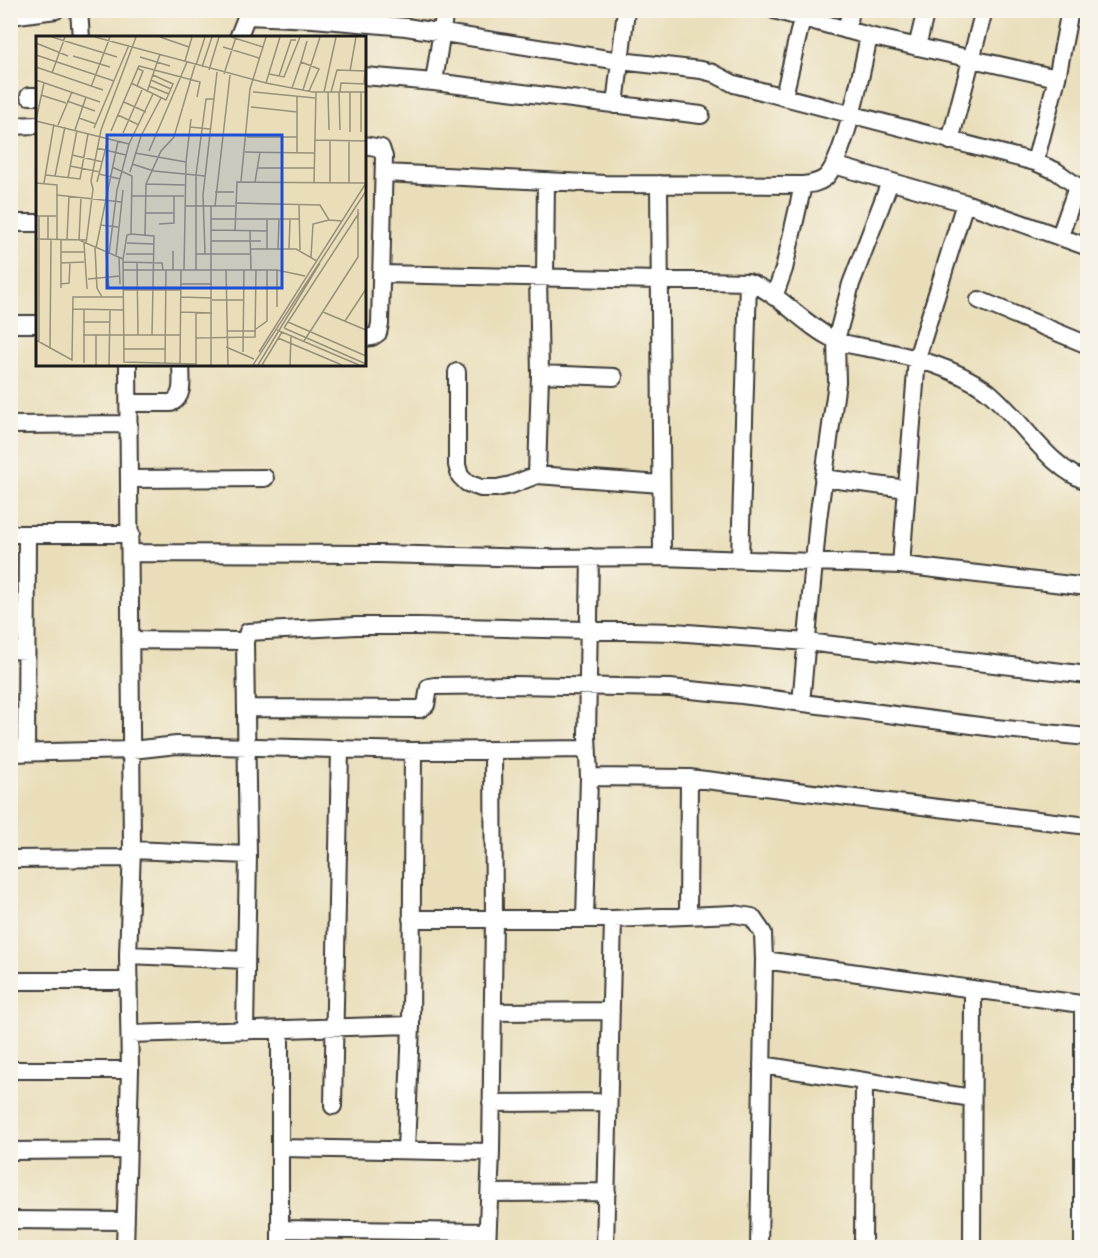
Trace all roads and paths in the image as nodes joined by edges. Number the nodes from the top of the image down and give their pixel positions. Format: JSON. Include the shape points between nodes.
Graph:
{"nodes":[{"id":1,"x":56,"y":10,"type":"edge"},
{"id":2,"x":79,"y":10,"type":"edge"},
{"id":3,"x":445,"y":10,"type":"edge"},
{"id":4,"x":626,"y":10,"type":"edge"},
{"id":5,"x":774,"y":10,"type":"edge"},
{"id":6,"x":850,"y":10,"type":"edge"},
{"id":7,"x":926,"y":10,"type":"edge"},
{"id":8,"x":984,"y":10,"type":"edge"},
{"id":9,"x":1070,"y":10,"type":"edge"},
{"id":10,"x":248,"y":13,"type":"edge"},
{"id":11,"x":803,"y":14,"type":"edge"},
{"id":12,"x":10,"y":16,"type":"edge"},
{"id":13,"x":846,"y":30,"type":"junction"},
{"id":14,"x":441,"y":32,"type":"junction"},
{"id":15,"x":81,"y":36,"type":"edge"},
{"id":16,"x":239,"y":36,"type":"edge"},
{"id":17,"x":869,"y":36,"type":"junction"},
{"id":18,"x":917,"y":47,"type":"junction"},
{"id":19,"x":972,"y":59,"type":"junction"},
{"id":20,"x":620,"y":61,"type":"junction"},
{"id":21,"x":366,"y":76,"type":"edge"},
{"id":22,"x":1057,"y":78,"type":"junction"},
{"id":23,"x":434,"y":82,"type":"junction"},
{"id":24,"x":784,"y":96,"type":"junction"},
{"id":25,"x":615,"y":105,"type":"junction"},
{"id":26,"x":852,"y":113,"type":"junction"},
{"id":27,"x":701,"y":115,"type":"dead end"},
{"id":28,"x":36,"y":125,"type":"edge"},
{"id":29,"x":10,"y":126,"type":"edge"},
{"id":30,"x":950,"y":141,"type":"junction"},
{"id":31,"x":366,"y":145,"type":"edge"},
{"id":32,"x":1035,"y":162,"type":"junction"},
{"id":33,"x":834,"y":165,"type":"junction"},
{"id":34,"x":384,"y":173,"type":"junction"},
{"id":35,"x":546,"y":182,"type":"junction"},
{"id":36,"x":890,"y":182,"type":"junction"},
{"id":37,"x":658,"y":184,"type":"junction"},
{"id":38,"x":803,"y":185,"type":"junction"},
{"id":39,"x":1082,"y":191,"type":"edge"},
{"id":40,"x":965,"y":203,"type":"junction"},
{"id":41,"x":10,"y":223,"type":"edge"},
{"id":42,"x":36,"y":223,"type":"edge"},
{"id":43,"x":1060,"y":236,"type":"junction"},
{"id":44,"x":1088,"y":247,"type":"edge"},
{"id":45,"x":382,"y":274,"type":"junction"},
{"id":46,"x":542,"y":277,"type":"junction"},
{"id":47,"x":660,"y":280,"type":"junction"},
{"id":48,"x":748,"y":282,"type":"junction"},
{"id":49,"x":774,"y":297,"type":"junction"},
{"id":50,"x":979,"y":300,"type":"dead end"},
{"id":51,"x":10,"y":324,"type":"edge"},
{"id":52,"x":36,"y":324,"type":"edge"},
{"id":53,"x":366,"y":338,"type":"edge"},
{"id":54,"x":836,"y":340,"type":"junction"},
{"id":55,"x":1088,"y":345,"type":"edge"},
{"id":56,"x":917,"y":358,"type":"junction"},
{"id":57,"x":129,"y":366,"type":"edge"},
{"id":58,"x":181,"y":366,"type":"edge"},
{"id":59,"x":457,"y":372,"type":"dead end"},
{"id":60,"x":540,"y":374,"type":"junction"},
{"id":61,"x":614,"y":377,"type":"dead end"},
{"id":62,"x":129,"y":403,"type":"junction"},
{"id":63,"x":129,"y":424,"type":"junction"},
{"id":64,"x":10,"y":425,"type":"edge"},
{"id":65,"x":537,"y":474,"type":"junction"},
{"id":66,"x":265,"y":478,"type":"dead end"},
{"id":67,"x":823,"y":478,"type":"junction"},
{"id":68,"x":130,"y":479,"type":"junction"},
{"id":69,"x":1088,"y":481,"type":"edge"},
{"id":70,"x":661,"y":484,"type":"junction"},
{"id":71,"x":907,"y":489,"type":"junction"},
{"id":72,"x":131,"y":534,"type":"junction"},
{"id":73,"x":19,"y":535,"type":"edge"},
{"id":74,"x":131,"y":553,"type":"junction"},
{"id":75,"x":590,"y":557,"type":"junction"},
{"id":76,"x":662,"y":557,"type":"junction"},
{"id":77,"x":740,"y":560,"type":"junction"},
{"id":78,"x":815,"y":564,"type":"junction"},
{"id":79,"x":901,"y":565,"type":"junction"},
{"id":80,"x":1088,"y":587,"type":"edge"},
{"id":81,"x":588,"y":629,"type":"junction"},
{"id":82,"x":132,"y":640,"type":"junction"},
{"id":83,"x":245,"y":641,"type":"junction"},
{"id":84,"x":807,"y":642,"type":"junction"},
{"id":85,"x":19,"y":650,"type":"edge"},
{"id":86,"x":1088,"y":675,"type":"edge"},
{"id":87,"x":588,"y":686,"type":"junction"},
{"id":88,"x":801,"y":703,"type":"junction"},
{"id":89,"x":246,"y":708,"type":"junction"},
{"id":90,"x":1088,"y":737,"type":"edge"},
{"id":91,"x":246,"y":747,"type":"junction"},
{"id":92,"x":340,"y":749,"type":"junction"},
{"id":93,"x":587,"y":749,"type":"junction"},
{"id":94,"x":132,"y":750,"type":"junction"},
{"id":95,"x":413,"y":751,"type":"junction"},
{"id":96,"x":492,"y":751,"type":"junction"},
{"id":97,"x":18,"y":753,"type":"edge"},
{"id":98,"x":589,"y":777,"type":"junction"},
{"id":99,"x":690,"y":778,"type":"junction"},
{"id":100,"x":1088,"y":826,"type":"edge"},
{"id":101,"x":132,"y":854,"type":"junction"},
{"id":102,"x":248,"y":855,"type":"junction"},
{"id":103,"x":10,"y":859,"type":"edge"},
{"id":104,"x":688,"y":914,"type":"junction"},
{"id":105,"x":494,"y":918,"type":"junction"},
{"id":106,"x":585,"y":918,"type":"junction"},
{"id":107,"x":411,"y":919,"type":"junction"},
{"id":108,"x":613,"y":919,"type":"junction"},
{"id":109,"x":128,"y":955,"type":"junction"},
{"id":110,"x":246,"y":960,"type":"junction"},
{"id":111,"x":764,"y":960,"type":"junction"},
{"id":112,"x":10,"y":981,"type":"edge"},
{"id":113,"x":129,"y":981,"type":"junction"},
{"id":114,"x":973,"y":989,"type":"junction"},
{"id":115,"x":1085,"y":1004,"type":"edge"},
{"id":116,"x":610,"y":1011,"type":"junction"},
{"id":117,"x":493,"y":1012,"type":"junction"},
{"id":118,"x":411,"y":1025,"type":"junction"},
{"id":119,"x":334,"y":1027,"type":"junction"},
{"id":120,"x":280,"y":1029,"type":"junction"},
{"id":121,"x":245,"y":1031,"type":"junction"},
{"id":122,"x":130,"y":1034,"type":"junction"},
{"id":123,"x":762,"y":1065,"type":"junction"},
{"id":124,"x":10,"y":1070,"type":"edge"},
{"id":125,"x":130,"y":1070,"type":"junction"},
{"id":126,"x":864,"y":1081,"type":"junction"},
{"id":127,"x":972,"y":1098,"type":"junction"},
{"id":128,"x":491,"y":1102,"type":"junction"},
{"id":129,"x":608,"y":1102,"type":"junction"},
{"id":130,"x":333,"y":1106,"type":"dead end"},
{"id":131,"x":280,"y":1148,"type":"junction"},
{"id":132,"x":128,"y":1150,"type":"junction"},
{"id":133,"x":406,"y":1150,"type":"junction"},
{"id":134,"x":10,"y":1151,"type":"edge"},
{"id":135,"x":491,"y":1152,"type":"junction"},
{"id":136,"x":490,"y":1192,"type":"junction"},
{"id":137,"x":607,"y":1192,"type":"junction"},
{"id":138,"x":10,"y":1220,"type":"edge"},
{"id":139,"x":126,"y":1221,"type":"junction"},
{"id":140,"x":280,"y":1229,"type":"junction"},
{"id":141,"x":487,"y":1240,"type":"edge"},
{"id":142,"x":125,"y":1248,"type":"edge"},
{"id":143,"x":280,"y":1248,"type":"edge"},
{"id":144,"x":605,"y":1248,"type":"edge"},
{"id":145,"x":759,"y":1248,"type":"edge"},
{"id":146,"x":863,"y":1248,"type":"edge"},
{"id":147,"x":972,"y":1248,"type":"edge"},
{"id":148,"x":1083,"y":1248,"type":"edge"}],
"edges":[{"from":1,"to":12,"type":"street"},
{"from":2,"to":15,"type":"street"},
{"from":3,"to":14,"type":"street"},
{"from":4,"to":20,"type":"street"},
{"from":5,"to":11,"type":"street"},
{"from":6,"to":13,"type":"street"},
{"from":7,"to":18,"type":"street"},
{"from":8,"to":19,"type":"street"},
{"from":9,"to":22,"type":"street"},
{"from":10,"to":14,"type":"street"},
{"from":10,"to":16,"type":"street"},
{"from":11,"to":13,"type":"street"},
{"from":11,"to":24,"type":"street"},
{"from":13,"to":17,"type":"street"},
{"from":14,"to":20,"type":"street"},
{"from":14,"to":23,"type":"street"},
{"from":17,"to":18,"type":"street"},
{"from":17,"to":26,"type":"street"},
{"from":18,"to":19,"type":"street"},
{"from":19,"to":22,"type":"street"},
{"from":19,"to":30,"type":"street"},
{"from":20,"to":24,"type":"street","via":[[701,70],[734,84]]},
{"from":20,"to":25,"type":"street"},
{"from":21,"to":23,"type":"street"},
{"from":22,"to":32,"type":"street"},
{"from":23,"to":25,"type":"street"},
{"from":24,"to":26,"type":"street"},
{"from":25,"to":27,"type":"street"},
{"from":26,"to":30,"type":"street"},
{"from":26,"to":33,"type":"street"},
{"from":28,"to":29,"type":"street"},
{"from":30,"to":32,"type":"street"},
{"from":31,"to":34,"type":"street","via":[[381,148]]},
{"from":32,"to":39,"type":"street","via":[[1056,171]]},
{"from":33,"to":36,"type":"street"},
{"from":33,"to":38,"type":"street","via":[[817,183]]},
{"from":34,"to":35,"type":"street"},
{"from":34,"to":45,"type":"street"},
{"from":35,"to":37,"type":"street"},
{"from":35,"to":46,"type":"street"},
{"from":36,"to":40,"type":"street"},
{"from":36,"to":54,"type":"street","via":[[851,284]]},
{"from":37,"to":38,"type":"street"},
{"from":37,"to":47,"type":"street"},
{"from":38,"to":49,"type":"street","via":[[787,260]]},
{"from":39,"to":43,"type":"street"},
{"from":40,"to":43,"type":"street"},
{"from":40,"to":56,"type":"street"},
{"from":41,"to":42,"type":"street"},
{"from":43,"to":44,"type":"street"},
{"from":45,"to":46,"type":"street"},
{"from":45,"to":53,"type":"street","via":[[378,333]]},
{"from":46,"to":47,"type":"street"},
{"from":46,"to":60,"type":"street"},
{"from":47,"to":48,"type":"street"},
{"from":47,"to":70,"type":"street"},
{"from":48,"to":49,"type":"street"},
{"from":48,"to":77,"type":"street"},
{"from":49,"to":54,"type":"street"},
{"from":50,"to":55,"type":"street"},
{"from":51,"to":52,"type":"street"},
{"from":54,"to":56,"type":"street"},
{"from":54,"to":67,"type":"street","via":[[837,382]]},
{"from":56,"to":69,"type":"street","via":[[986,390],[1062,466]]},
{"from":56,"to":71,"type":"street"},
{"from":57,"to":62,"type":"street"},
{"from":58,"to":62,"type":"street","via":[[177,400]]},
{"from":59,"to":65,"type":"street","via":[[460,476],[481,488],[497,488]]},
{"from":60,"to":61,"type":"street"},
{"from":60,"to":65,"type":"street"},
{"from":62,"to":63,"type":"street"},
{"from":63,"to":64,"type":"street"},
{"from":63,"to":68,"type":"street"},
{"from":65,"to":70,"type":"street"},
{"from":66,"to":68,"type":"street"},
{"from":67,"to":71,"type":"street"},
{"from":67,"to":78,"type":"street"},
{"from":68,"to":72,"type":"street"},
{"from":70,"to":76,"type":"street"},
{"from":71,"to":79,"type":"street"},
{"from":72,"to":73,"type":"street"},
{"from":72,"to":74,"type":"street"},
{"from":73,"to":85,"type":"street"},
{"from":74,"to":75,"type":"street"},
{"from":74,"to":82,"type":"street"},
{"from":75,"to":76,"type":"street"},
{"from":75,"to":81,"type":"street"},
{"from":76,"to":77,"type":"street"},
{"from":77,"to":78,"type":"street"},
{"from":78,"to":79,"type":"street"},
{"from":78,"to":84,"type":"street"},
{"from":79,"to":80,"type":"street"},
{"from":81,"to":83,"type":"street","via":[[356,626],[252,631],[246,634]]},
{"from":81,"to":84,"type":"street"},
{"from":81,"to":87,"type":"street"},
{"from":82,"to":83,"type":"street"},
{"from":82,"to":94,"type":"street"},
{"from":83,"to":89,"type":"street"},
{"from":84,"to":86,"type":"street"},
{"from":84,"to":88,"type":"street"},
{"from":85,"to":97,"type":"street"},
{"from":87,"to":88,"type":"street","via":[[670,688]]},
{"from":87,"to":89,"type":"street","via":[[435,686],[429,687],[426,705],[420,709]]},
{"from":87,"to":93,"type":"street"},
{"from":88,"to":90,"type":"street"},
{"from":89,"to":91,"type":"street"},
{"from":91,"to":92,"type":"street"},
{"from":91,"to":94,"type":"street","via":[[177,745]]},
{"from":91,"to":102,"type":"street"},
{"from":92,"to":95,"type":"street"},
{"from":92,"to":119,"type":"street"},
{"from":93,"to":96,"type":"street"},
{"from":93,"to":98,"type":"street"},
{"from":94,"to":97,"type":"street"},
{"from":94,"to":101,"type":"street"},
{"from":95,"to":96,"type":"street"},
{"from":95,"to":107,"type":"street"},
{"from":96,"to":105,"type":"street"},
{"from":98,"to":99,"type":"street"},
{"from":98,"to":106,"type":"street"},
{"from":99,"to":100,"type":"street"},
{"from":99,"to":104,"type":"street"},
{"from":101,"to":102,"type":"street"},
{"from":101,"to":103,"type":"street"},
{"from":101,"to":109,"type":"street"},
{"from":102,"to":110,"type":"street"},
{"from":104,"to":108,"type":"street"},
{"from":104,"to":111,"type":"street","via":[[752,916],[763,933]]},
{"from":105,"to":106,"type":"street"},
{"from":105,"to":107,"type":"street"},
{"from":105,"to":117,"type":"street"},
{"from":106,"to":108,"type":"street"},
{"from":107,"to":118,"type":"street"},
{"from":108,"to":116,"type":"street"},
{"from":109,"to":110,"type":"street"},
{"from":109,"to":113,"type":"street"},
{"from":110,"to":121,"type":"street"},
{"from":111,"to":114,"type":"street"},
{"from":111,"to":123,"type":"street"},
{"from":112,"to":113,"type":"street"},
{"from":113,"to":122,"type":"street"},
{"from":114,"to":115,"type":"street"},
{"from":114,"to":127,"type":"street"},
{"from":115,"to":148,"type":"street"},
{"from":116,"to":117,"type":"street"},
{"from":116,"to":129,"type":"street"},
{"from":117,"to":128,"type":"street"},
{"from":118,"to":119,"type":"street"},
{"from":118,"to":133,"type":"street"},
{"from":119,"to":120,"type":"street"},
{"from":119,"to":130,"type":"street"},
{"from":120,"to":121,"type":"street"},
{"from":120,"to":131,"type":"street"},
{"from":121,"to":122,"type":"street"},
{"from":122,"to":125,"type":"street"},
{"from":123,"to":126,"type":"street"},
{"from":123,"to":145,"type":"street"},
{"from":124,"to":125,"type":"street"},
{"from":125,"to":132,"type":"street"},
{"from":126,"to":127,"type":"street"},
{"from":126,"to":146,"type":"street"},
{"from":127,"to":147,"type":"street"},
{"from":128,"to":129,"type":"street"},
{"from":128,"to":135,"type":"street"},
{"from":129,"to":137,"type":"street"},
{"from":131,"to":133,"type":"street"},
{"from":131,"to":140,"type":"street"},
{"from":132,"to":134,"type":"street"},
{"from":132,"to":139,"type":"street"},
{"from":133,"to":135,"type":"street"},
{"from":135,"to":136,"type":"street"},
{"from":136,"to":137,"type":"street"},
{"from":136,"to":141,"type":"street"},
{"from":137,"to":144,"type":"street"},
{"from":138,"to":139,"type":"street"},
{"from":139,"to":142,"type":"street"},
{"from":140,"to":141,"type":"street"},
{"from":140,"to":143,"type":"street"}]}
